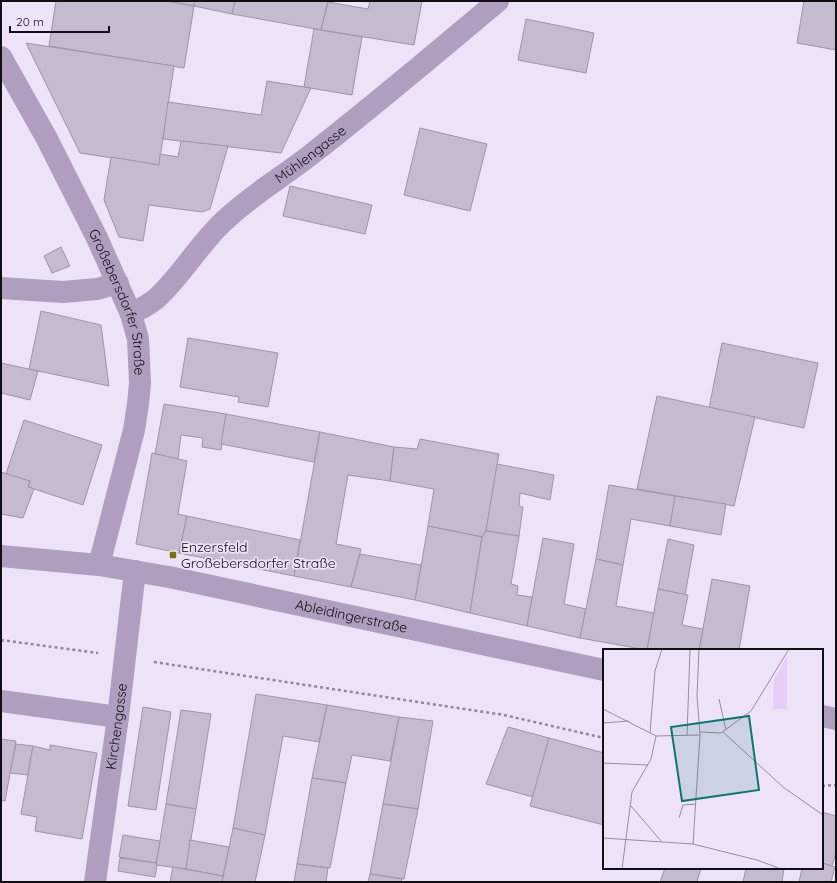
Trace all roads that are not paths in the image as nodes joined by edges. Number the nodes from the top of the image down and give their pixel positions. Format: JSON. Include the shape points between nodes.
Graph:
{"nodes":[{"id":1,"x":498,"y":1,"type":"edge"},
{"id":2,"x":1,"y":57,"type":"edge"},
{"id":3,"x":118,"y":283,"type":"junction"},
{"id":4,"x":1,"y":288,"type":"edge"},
{"id":5,"x":131,"y":314,"type":"junction"},
{"id":6,"x":1,"y":556,"type":"edge"},
{"id":7,"x":98,"y":566,"type":"junction"},
{"id":8,"x":135,"y":570,"type":"junction"},
{"id":9,"x":603,"y":670,"type":"edge"},
{"id":10,"x":1,"y":701,"type":"edge"},
{"id":11,"x":118,"y":716,"type":"junction"},
{"id":12,"x":823,"y":716,"type":"edge"},
{"id":13,"x":836,"y":719,"type":"edge"},
{"id":14,"x":96,"y":882,"type":"edge"}],
"edges":[{"from":1,"to":5,"type":"street","name":"Mühlengasse","via":[[374,105],[224,221],[156,298]]},
{"from":2,"to":3,"type":"street","name":"Großebersdorfer Straße","via":[[53,151]]},
{"from":3,"to":4,"type":"street","via":[[97,289],[63,292]]},
{"from":3,"to":5,"type":"street","name":"Großebersdorfer Straße"},
{"from":5,"to":7,"type":"street","name":"Großebersdorfer Straße","via":[[138,346],[138,404],[134,430]]},
{"from":6,"to":7,"type":"street","name":"Ableidingerstraße"},
{"from":7,"to":8,"type":"street","name":"Ableidingerstraße"},
{"from":8,"to":9,"type":"street","name":"Ableidingerstraße"},
{"from":8,"to":11,"type":"street","name":"Kirchengasse"},
{"from":10,"to":11,"type":"street"},
{"from":11,"to":14,"type":"street","name":"Kirchengasse"},
{"from":12,"to":13,"type":"street"}]}
